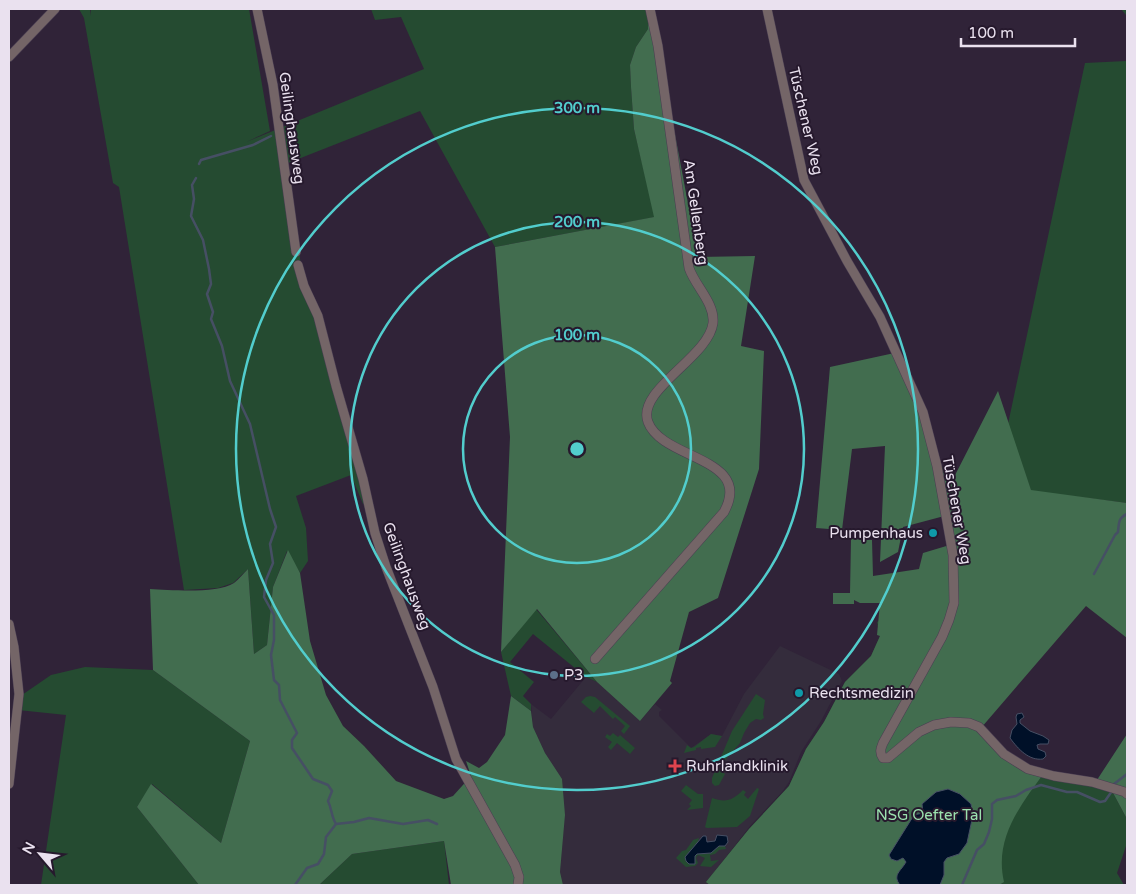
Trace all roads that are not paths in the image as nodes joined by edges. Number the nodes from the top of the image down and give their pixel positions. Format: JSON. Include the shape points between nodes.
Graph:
{"nodes":[{"id":1,"x":55,"y":9,"type":"edge"},
{"id":2,"x":258,"y":9,"type":"edge"},
{"id":3,"x":650,"y":9,"type":"edge"},
{"id":4,"x":767,"y":9,"type":"edge"},
{"id":5,"x":9,"y":57,"type":"edge"},
{"id":6,"x":296,"y":252,"type":"dead end"},
{"id":7,"x":298,"y":265,"type":"dead end"},
{"id":8,"x":9,"y":624,"type":"edge"},
{"id":9,"x":595,"y":659,"type":"dead end"},
{"id":10,"x":9,"y":784,"type":"edge"},
{"id":11,"x":1126,"y":793,"type":"edge"},
{"id":12,"x":518,"y":885,"type":"edge"}],
"edges":[{"from":1,"to":5,"type":"street"},
{"from":2,"to":6,"type":"street","name":"Geilinghausweg"},
{"from":3,"to":9,"type":"street","name":"Am Gellenberg","via":[[690,268],[710,309],[713,323],[706,341],[652,399],[647,420],[659,436],[723,474],[730,486],[730,496],[724,512]]},
{"from":4,"to":11,"type":"street","name":"Tüschener Weg","via":[[804,180],[880,317],[923,412],[949,532],[954,580],[954,603],[949,620],[883,743],[881,755],[888,758],[919,732],[934,725],[969,723],[979,727],[1004,754],[1028,769],[1092,782]]},
{"from":7,"to":12,"type":"street","name":"Geilinghausweg","via":[[318,316],[386,567],[427,671],[456,759],[515,865]]},
{"from":8,"to":10,"type":"street","via":[[18,694]]}]}
